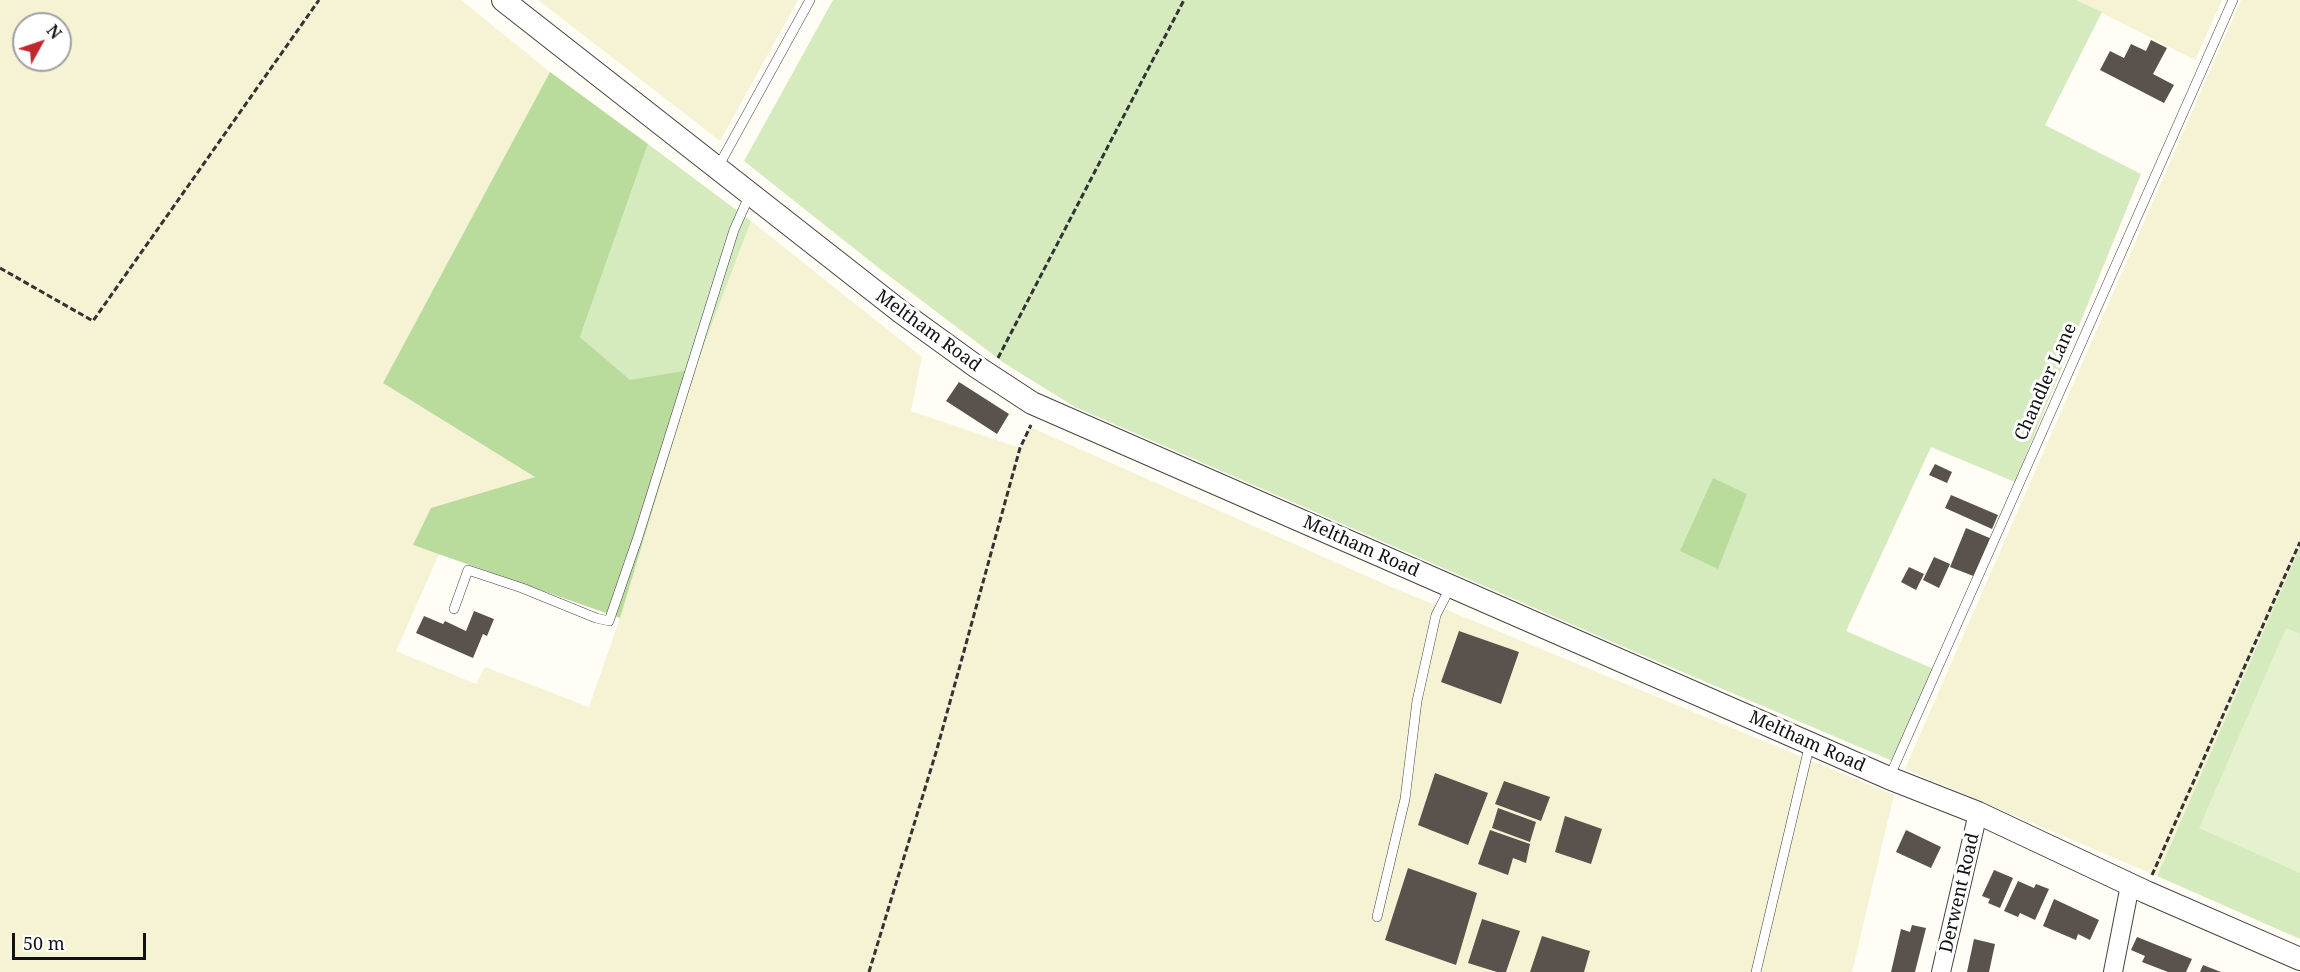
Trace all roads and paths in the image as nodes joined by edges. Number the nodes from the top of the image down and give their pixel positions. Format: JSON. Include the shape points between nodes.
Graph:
{"nodes":[{"id":1,"x":320,"y":0,"type":"edge"},
{"id":2,"x":503,"y":0,"type":"edge"},
{"id":3,"x":810,"y":0,"type":"edge"},
{"id":4,"x":1185,"y":0,"type":"edge"},
{"id":5,"x":2233,"y":0,"type":"edge"},
{"id":6,"x":718,"y":167,"type":"junction"},
{"id":7,"x":750,"y":194,"type":"junction"},
{"id":8,"x":0,"y":268,"type":"edge"},
{"id":9,"x":989,"y":375,"type":"junction"},
{"id":10,"x":1040,"y":407,"type":"junction"},
{"id":11,"x":2300,"y":542,"type":"edge"},
{"id":12,"x":1451,"y":586,"type":"junction"},
{"id":13,"x":454,"y":609,"type":"dead end"},
{"id":14,"x":1810,"y":743,"type":"junction"},
{"id":15,"x":1889,"y":778,"type":"junction"},
{"id":16,"x":1978,"y":813,"type":"junction"},
{"id":17,"x":2138,"y":888,"type":"junction"},
{"id":18,"x":1377,"y":917,"type":"dead end"},
{"id":19,"x":2300,"y":959,"type":"edge"},
{"id":20,"x":869,"y":972,"type":"edge"},
{"id":21,"x":1756,"y":972,"type":"edge"},
{"id":22,"x":1941,"y":972,"type":"edge"},
{"id":23,"x":2113,"y":972,"type":"edge"}],
"edges":[{"from":1,"to":8,"type":"path","via":[[93,321]]},
{"from":2,"to":6,"type":"street","name":"Meltham Road"},
{"from":3,"to":6,"type":"lane"},
{"from":4,"to":9,"type":"path"},
{"from":5,"to":15,"type":"lane","name":"Chandler Lane"},
{"from":6,"to":7,"type":"street","name":"Meltham Road"},
{"from":7,"to":9,"type":"street","name":"Meltham Road"},
{"from":7,"to":13,"type":"lane","via":[[734,230],[609,621],[468,570]]},
{"from":9,"to":10,"type":"street","name":"Meltham Road"},
{"from":10,"to":12,"type":"street","name":"Meltham Road"},
{"from":10,"to":20,"type":"path","via":[[1020,448],[937,748]]},
{"from":11,"to":17,"type":"path"},
{"from":12,"to":14,"type":"street","name":"Meltham Road"},
{"from":12,"to":18,"type":"lane","via":[[1436,615],[1417,701],[1405,799]]},
{"from":14,"to":15,"type":"street","name":"Meltham Road"},
{"from":14,"to":21,"type":"lane"},
{"from":15,"to":16,"type":"street","name":"Meltham Road"},
{"from":16,"to":17,"type":"street","name":"Meltham Road"},
{"from":16,"to":22,"type":"street","name":"Derwent Road"},
{"from":17,"to":19,"type":"street","name":"Meltham Road"},
{"from":17,"to":23,"type":"street"}]}
